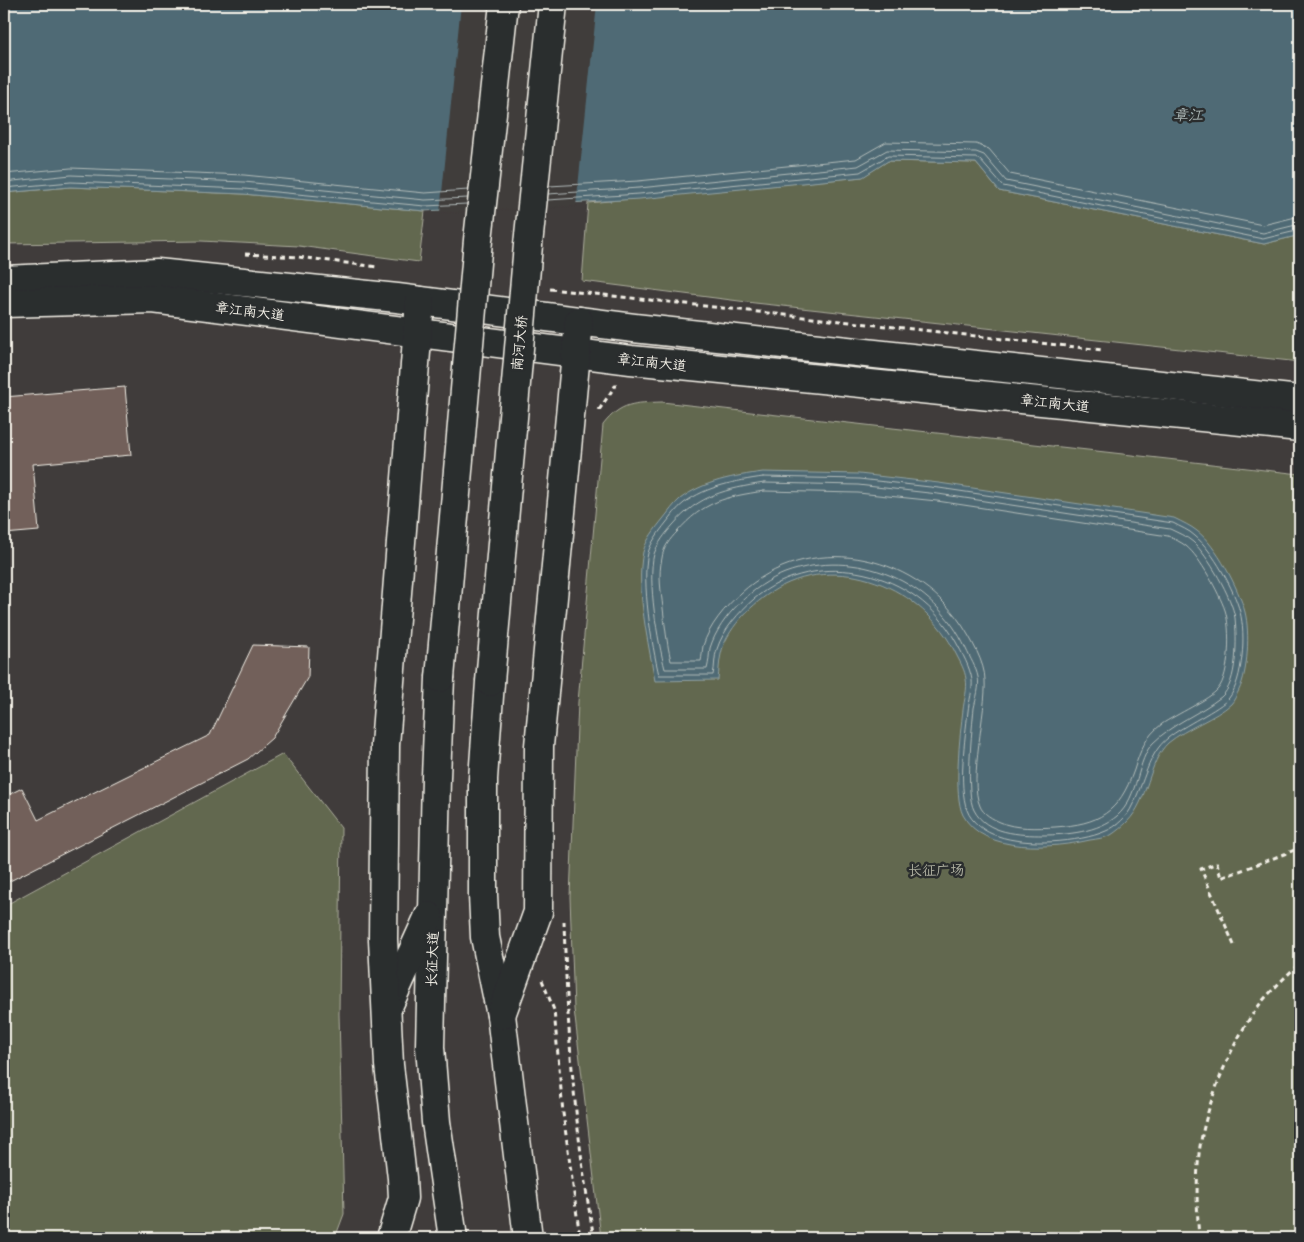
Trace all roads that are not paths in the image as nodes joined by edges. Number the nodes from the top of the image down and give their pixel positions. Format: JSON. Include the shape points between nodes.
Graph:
{"nodes":[{"id":1,"x":504,"y":4,"type":"edge"},
{"id":2,"x":552,"y":4,"type":"edge"},
{"id":3,"x":4,"y":280,"type":"edge"},
{"id":4,"x":420,"y":301,"type":"junction"},
{"id":5,"x":4,"y":303,"type":"edge"},
{"id":6,"x":579,"y":321,"type":"junction"},
{"id":7,"x":417,"y":333,"type":"junction"},
{"id":8,"x":1300,"y":400,"type":"edge"},
{"id":9,"x":1300,"y":427,"type":"edge"},
{"id":10,"x":434,"y":905,"type":"junction"},
{"id":11,"x":387,"y":1008,"type":"junction"},
{"id":12,"x":501,"y":1015,"type":"junction"},
{"id":13,"x":393,"y":1102,"type":"junction"},
{"id":14,"x":443,"y":1172,"type":"junction"},
{"id":15,"x":390,"y":1238,"type":"edge"},
{"id":16,"x":453,"y":1238,"type":"edge"},
{"id":17,"x":528,"y":1238,"type":"edge"}],
"edges":[{"from":1,"to":10,"type":"main road","name":"长征大道","bridge":true,"via":[[478,240],[440,678]]},
{"from":2,"to":12,"type":"main road","name":"南河大桥","bridge":true,"via":[[528,245],[483,779],[485,937]]},
{"from":3,"to":4,"type":"main road","name":"章江南大道","via":[[157,273]]},
{"from":4,"to":6,"type":"main road","name":"章江南大道"},
{"from":4,"to":7,"type":"main road"},
{"from":5,"to":7,"type":"main road","name":"章江南大道","via":[[153,299]]},
{"from":6,"to":8,"type":"main road","name":"章江南大道"},
{"from":6,"to":12,"type":"main road","via":[[540,736],[538,912]]},
{"from":7,"to":9,"type":"main road","name":"章江南大道","via":[[631,360]]},
{"from":7,"to":11,"type":"main road","via":[[385,745],[382,874]]},
{"from":10,"to":11,"type":"main road"},
{"from":10,"to":14,"type":"main road","name":"长征大道","via":[[430,1047]]},
{"from":11,"to":13,"type":"main road"},
{"from":12,"to":17,"type":"main road"},
{"from":13,"to":14,"type":"main road"},
{"from":13,"to":15,"type":"main road","via":[[403,1198]]},
{"from":14,"to":16,"type":"main road","name":"长征大道"}]}
